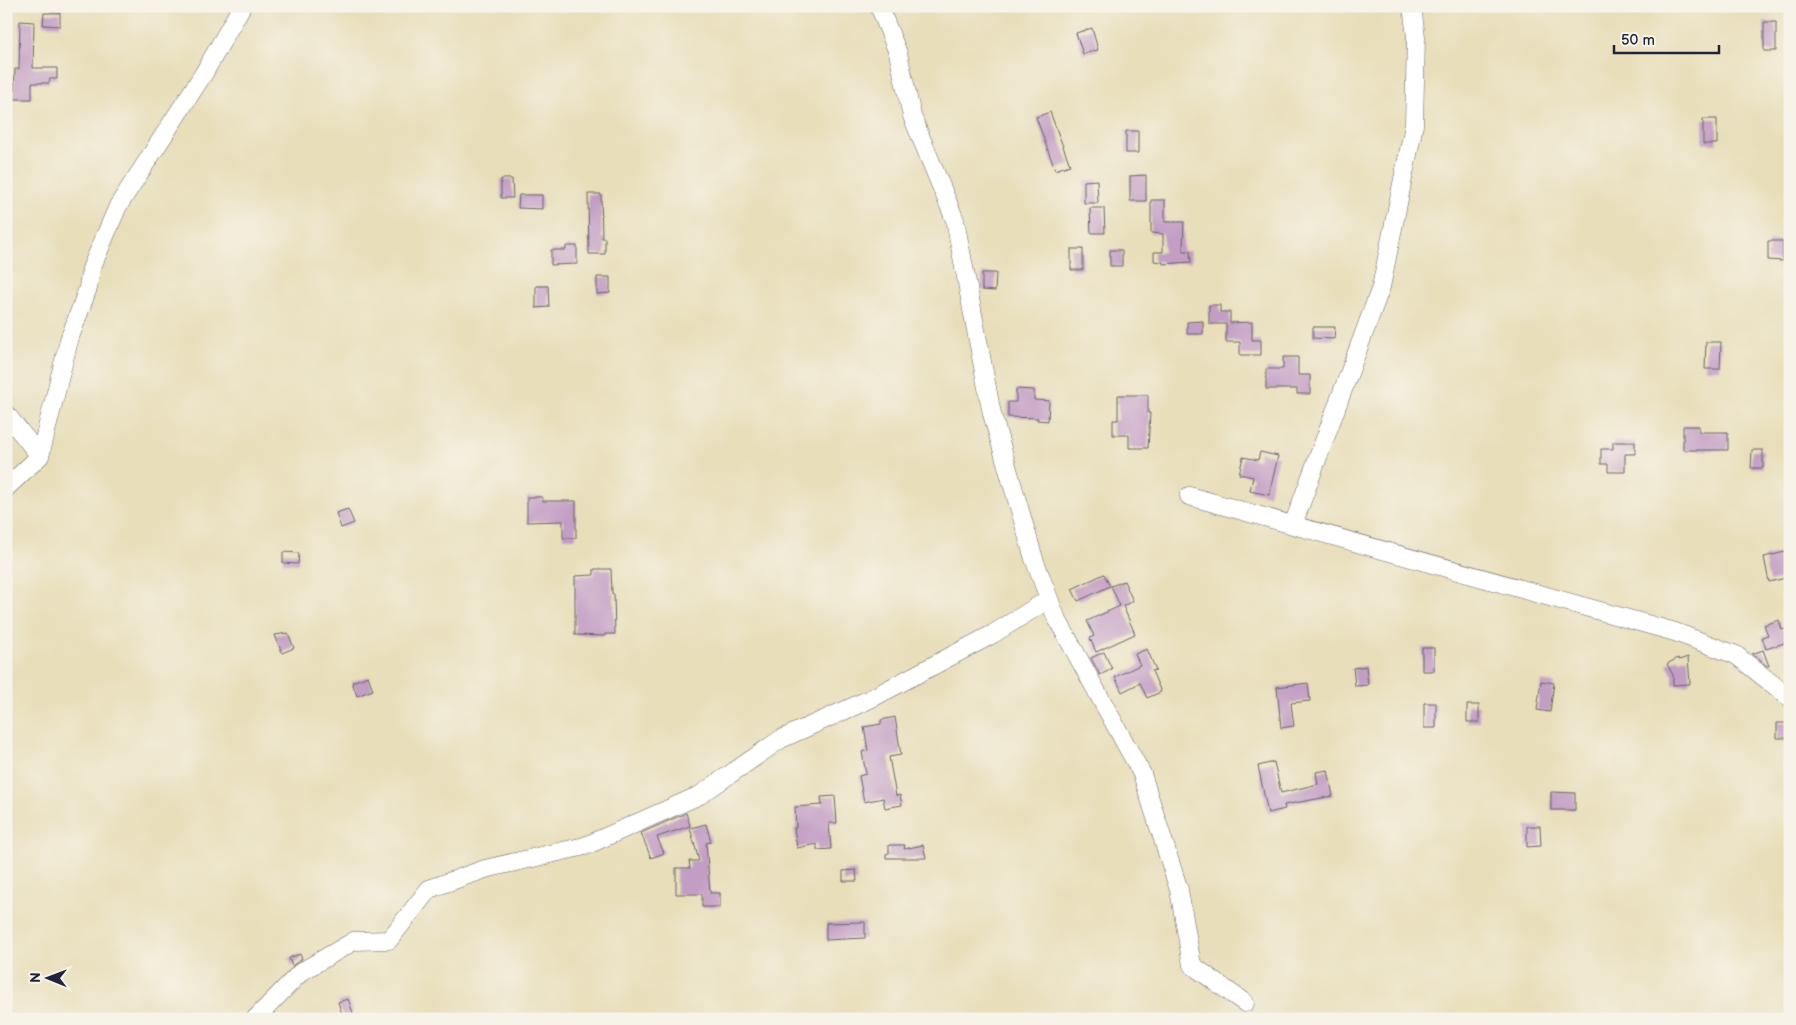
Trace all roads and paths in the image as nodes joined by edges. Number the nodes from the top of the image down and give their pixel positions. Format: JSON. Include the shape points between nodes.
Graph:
{"nodes":[{"id":1,"x":242,"y":6,"type":"edge"},
{"id":2,"x":879,"y":6,"type":"edge"},
{"id":3,"x":1412,"y":6,"type":"edge"},
{"id":4,"x":6,"y":414,"type":"edge"},
{"id":5,"x":40,"y":456,"type":"junction"},
{"id":6,"x":6,"y":488,"type":"edge"},
{"id":7,"x":1189,"y":496,"type":"dead end"},
{"id":8,"x":1292,"y":525,"type":"junction"},
{"id":9,"x":1049,"y":599,"type":"junction"},
{"id":10,"x":1790,"y":698,"type":"edge"},
{"id":11,"x":1245,"y":1003,"type":"dead end"},
{"id":12,"x":256,"y":1019,"type":"edge"}],
"edges":[{"from":1,"to":5,"type":"street","via":[[204,73],[118,206],[91,269]]},
{"from":2,"to":9,"type":"street","via":[[898,53],[912,116],[955,220],[992,414],[1034,559]]},
{"from":3,"to":8,"type":"street","via":[[1416,37],[1414,125],[1381,287]]},
{"from":4,"to":5,"type":"street"},
{"from":5,"to":6,"type":"street"},
{"from":7,"to":8,"type":"street"},
{"from":8,"to":10,"type":"street","via":[[1675,632],[1736,655]]},
{"from":9,"to":11,"type":"street","via":[[1142,774],[1179,890],[1192,965]]},
{"from":9,"to":12,"type":"street","via":[[993,634],[870,698],[781,739],[700,795],[585,846],[486,869],[428,890],[389,940],[354,941],[324,958],[301,972]]}]}
